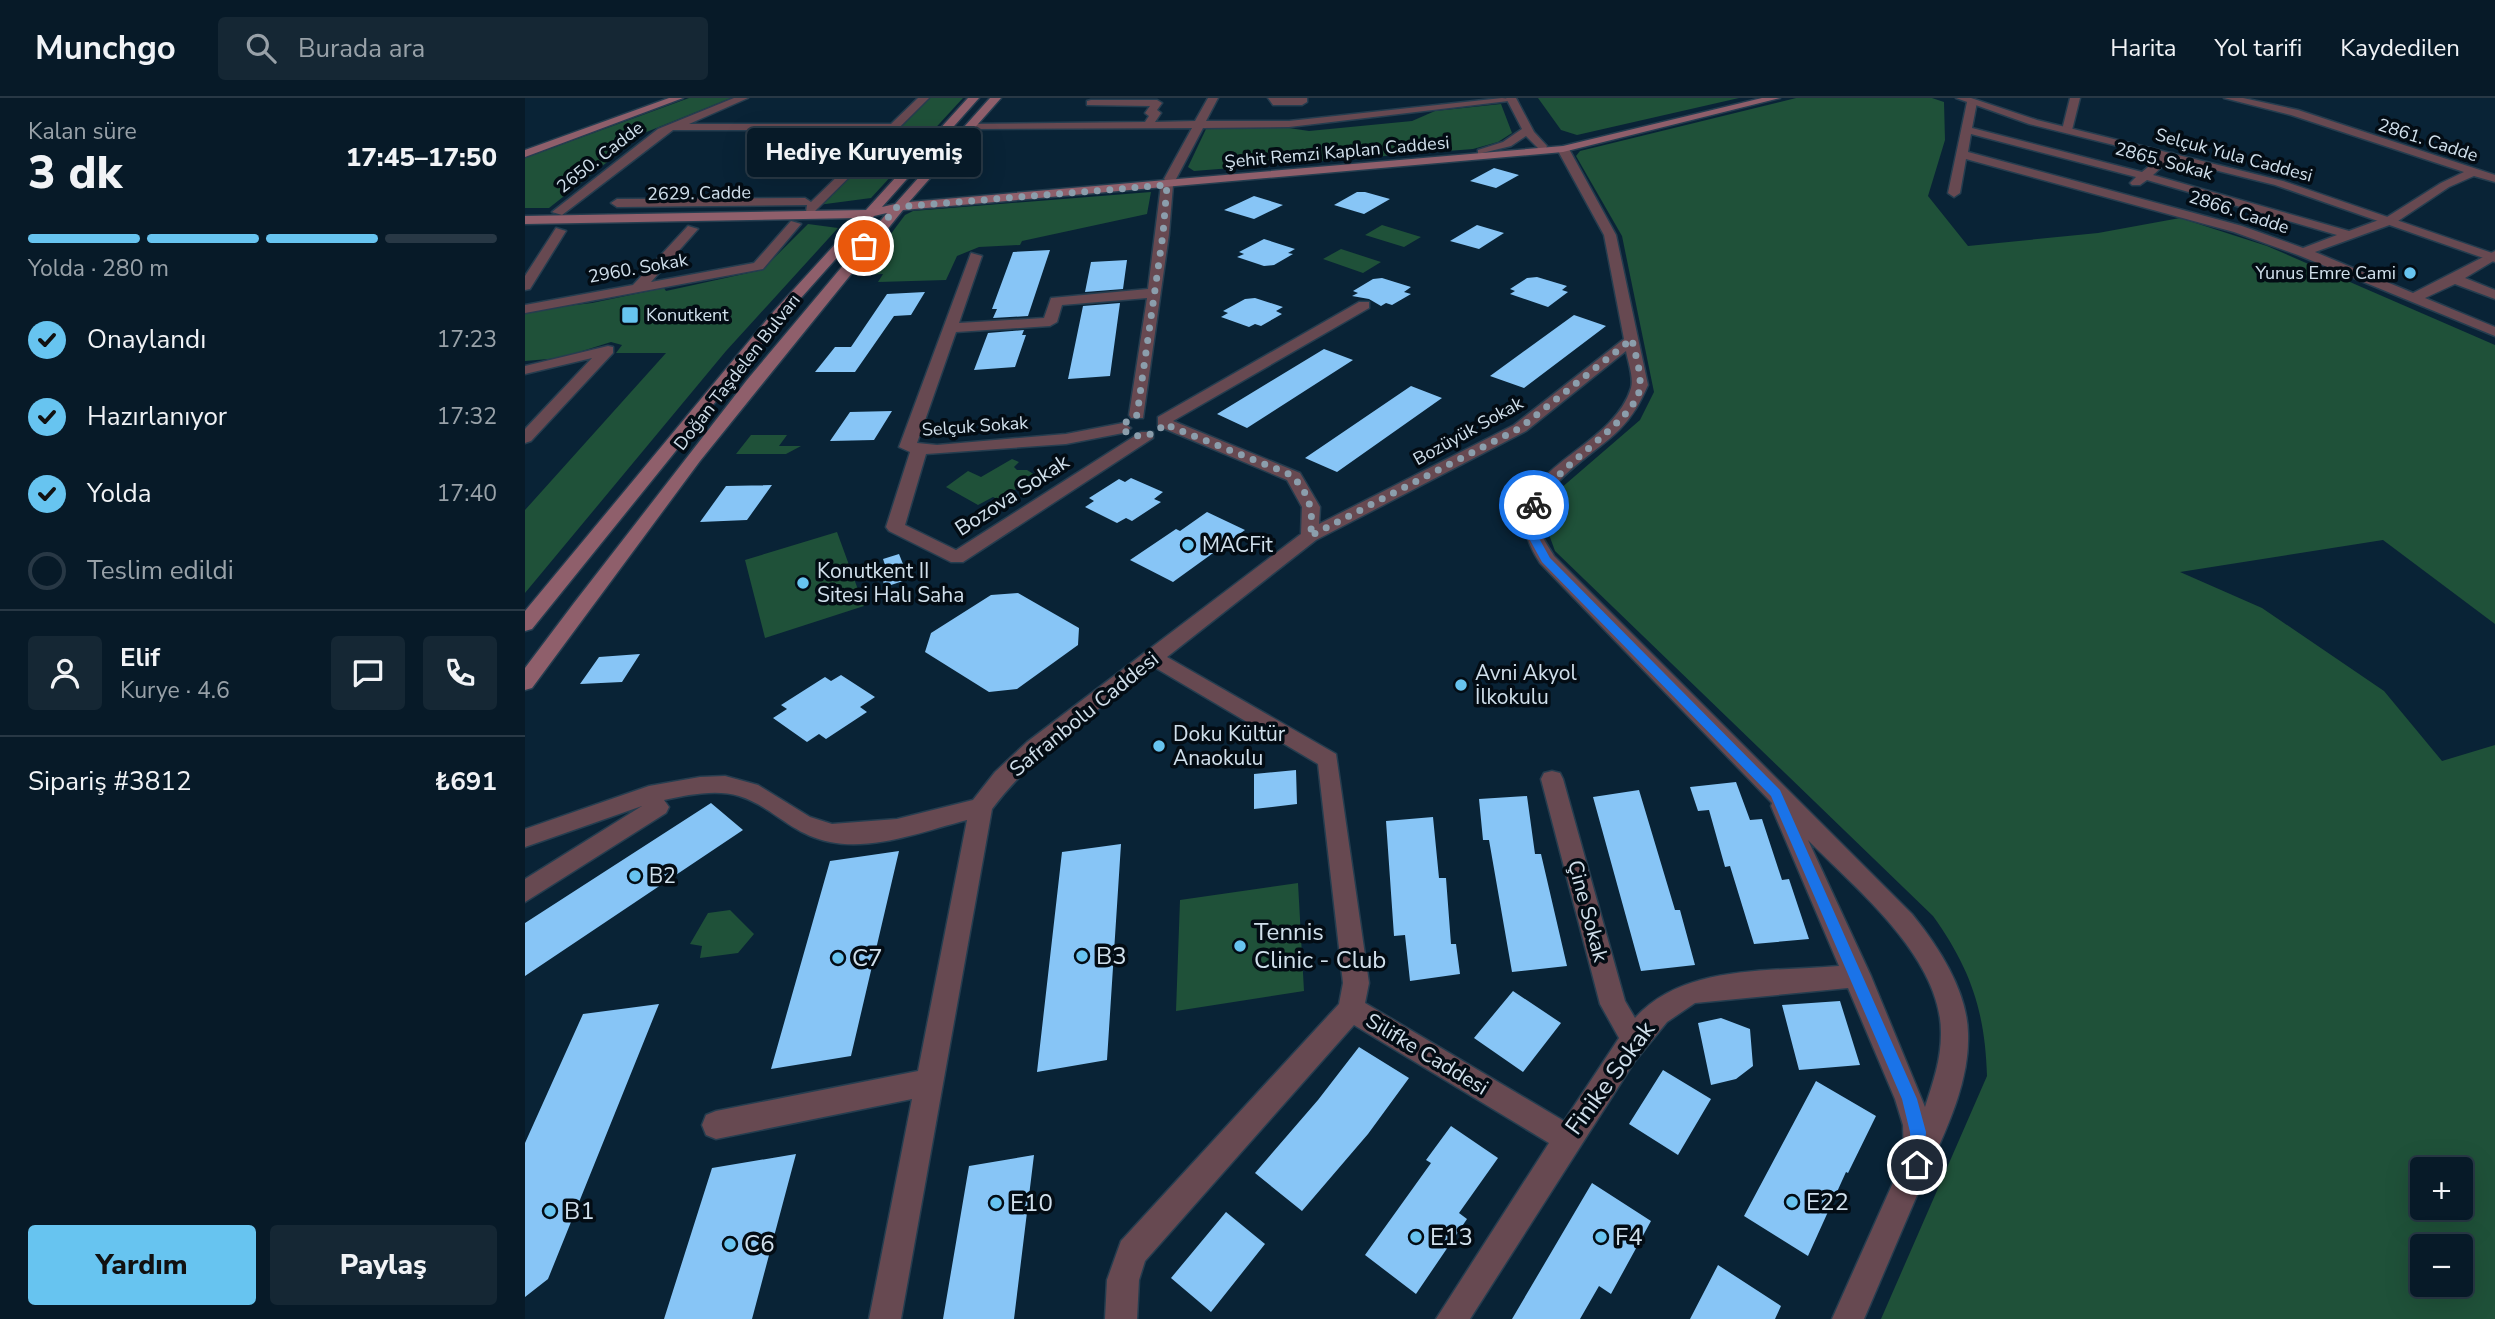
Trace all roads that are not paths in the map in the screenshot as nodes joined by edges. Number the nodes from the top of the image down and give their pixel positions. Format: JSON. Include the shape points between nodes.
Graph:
{"nodes":[{"id":1,"x":664,"y":98,"type":"edge"},
{"id":2,"x":678,"y":98,"type":"edge"},
{"id":3,"x":743,"y":98,"type":"edge"},
{"id":4,"x":924,"y":98,"type":"edge"},
{"id":5,"x":974,"y":98,"type":"edge"},
{"id":6,"x":996,"y":98,"type":"edge"},
{"id":7,"x":1213,"y":98,"type":"edge"},
{"id":8,"x":1273,"y":98,"type":"edge"},
{"id":9,"x":1302,"y":98,"type":"edge"},
{"id":10,"x":1749,"y":98,"type":"edge"},
{"id":11,"x":1775,"y":98,"type":"edge"},
{"id":12,"x":2075,"y":98,"type":"edge"},
{"id":13,"x":2229,"y":98,"type":"edge"},
{"id":14,"x":1511,"y":99,"type":"edge"},
{"id":15,"x":1966,"y":100,"type":"edge"},
{"id":16,"x":1985,"y":102,"type":"edge"},
{"id":17,"x":1091,"y":103,"type":"dead end"},
{"id":18,"x":1049,"y":116,"type":"dead end"},
{"id":19,"x":1144,"y":125,"type":"junction"},
{"id":20,"x":1198,"y":125,"type":"junction"},
{"id":21,"x":971,"y":126,"type":"junction"},
{"id":22,"x":989,"y":126,"type":"junction"},
{"id":23,"x":670,"y":127,"type":"junction"},
{"id":24,"x":895,"y":127,"type":"junction"},
{"id":25,"x":1533,"y":128,"type":"junction"},
{"id":26,"x":1967,"y":130,"type":"junction"},
{"id":27,"x":2067,"y":130,"type":"junction"},
{"id":28,"x":1171,"y":134,"type":"dead end"},
{"id":29,"x":525,"y":149,"type":"edge"},
{"id":30,"x":1557,"y":150,"type":"junction"},
{"id":31,"x":1482,"y":152,"type":"junction"},
{"id":32,"x":525,"y":154,"type":"edge"},
{"id":33,"x":1962,"y":154,"type":"junction"},
{"id":34,"x":2169,"y":156,"type":"junction"},
{"id":35,"x":2491,"y":169,"type":"edge"},
{"id":36,"x":2471,"y":173,"type":"junction"},
{"id":37,"x":2145,"y":176,"type":"junction"},
{"id":38,"x":2495,"y":179,"type":"edge"},
{"id":39,"x":1168,"y":182,"type":"junction"},
{"id":40,"x":1954,"y":193,"type":"dead end"},
{"id":41,"x":2120,"y":195,"type":"junction"},
{"id":42,"x":617,"y":203,"type":"dead end"},
{"id":43,"x":900,"y":203,"type":"junction"},
{"id":44,"x":808,"y":205,"type":"junction"},
{"id":45,"x":693,"y":206,"type":"junction"},
{"id":46,"x":870,"y":211,"type":"junction"},
{"id":47,"x":558,"y":212,"type":"junction"},
{"id":48,"x":525,"y":213,"type":"edge"},
{"id":49,"x":525,"y":220,"type":"edge"},
{"id":50,"x":2391,"y":220,"type":"junction"},
{"id":51,"x":795,"y":224,"type":"dead end"},
{"id":52,"x":692,"y":229,"type":"dead end"},
{"id":53,"x":560,"y":231,"type":"dead end"},
{"id":54,"x":2350,"y":235,"type":"junction"},
{"id":55,"x":2303,"y":252,"type":"junction"},
{"id":56,"x":976,"y":256,"type":"dead end"},
{"id":57,"x":2494,"y":256,"type":"edge"},
{"id":58,"x":2455,"y":279,"type":"junction"},
{"id":59,"x":525,"y":286,"type":"edge"},
{"id":60,"x":638,"y":288,"type":"junction"},
{"id":61,"x":1153,"y":293,"type":"junction"},
{"id":62,"x":2495,"y":295,"type":"edge"},
{"id":63,"x":2414,"y":298,"type":"junction"},
{"id":64,"x":1364,"y":305,"type":"dead end"},
{"id":65,"x":525,"y":309,"type":"edge"},
{"id":66,"x":948,"y":328,"type":"junction"},
{"id":67,"x":2495,"y":332,"type":"edge"},
{"id":68,"x":1632,"y":339,"type":"junction"},
{"id":69,"x":525,"y":370,"type":"edge"},
{"id":70,"x":1137,"y":415,"type":"junction"},
{"id":71,"x":1159,"y":426,"type":"junction"},
{"id":72,"x":1122,"y":428,"type":"junction"},
{"id":73,"x":525,"y":438,"type":"edge"},
{"id":74,"x":919,"y":450,"type":"junction"},
{"id":75,"x":1310,"y":536,"type":"junction"},
{"id":76,"x":525,"y":624,"type":"edge"},
{"id":77,"x":1154,"y":658,"type":"junction"},
{"id":78,"x":525,"y":683,"type":"edge"},
{"id":79,"x":1552,"y":779,"type":"dead end"},
{"id":80,"x":1775,"y":792,"type":"junction"},
{"id":81,"x":659,"y":807,"type":"dead end"},
{"id":82,"x":981,"y":807,"type":"junction"},
{"id":83,"x":525,"y":838,"type":"edge"},
{"id":84,"x":525,"y":892,"type":"edge"},
{"id":85,"x":1858,"y":976,"type":"junction"},
{"id":86,"x":1351,"y":1009,"type":"junction"},
{"id":87,"x":1636,"y":1038,"type":"junction"},
{"id":88,"x":930,"y":1082,"type":"junction"},
{"id":89,"x":716,"y":1125,"type":"dead end"},
{"id":90,"x":1567,"y":1138,"type":"junction"},
{"id":91,"x":1917,"y":1165,"type":"junction"},
{"id":92,"x":885,"y":1319,"type":"edge"},
{"id":93,"x":1121,"y":1319,"type":"edge"},
{"id":94,"x":1452,"y":1319,"type":"edge"},
{"id":95,"x":1848,"y":1319,"type":"edge"}],
"edges":[{"from":1,"to":29,"type":"main road"},
{"from":2,"to":32,"type":"main road"},
{"from":3,"to":23,"type":"street","name":"2650. Cadde"},
{"from":4,"to":24,"type":"street"},
{"from":5,"to":46,"type":"main road","name":"Doğan Taşdelen Bulvarı"},
{"from":6,"to":21,"type":"main road","name":"Doğan Taşdelen Bulvarı"},
{"from":7,"to":20,"type":"street"},
{"from":8,"to":9,"type":"street","via":[[1273,102],[1302,102]]},
{"from":10,"to":30,"type":"main road","name":"Şehit Remzi Kaplan Caddesi"},
{"from":11,"to":30,"type":"main road","name":"Şehit Remzi Kaplan Caddesi"},
{"from":12,"to":27,"type":"street"},
{"from":13,"to":36,"type":"street","name":"2861. Cadde","via":[[2294,112]]},
{"from":14,"to":20,"type":"street","via":[[1301,124]]},
{"from":14,"to":25,"type":"street"},
{"from":15,"to":16,"type":"street","name":"Selçuk Yula Caddesi"},
{"from":15,"to":26,"type":"street"},
{"from":16,"to":27,"type":"street","name":"Selçuk Yula Caddesi"},
{"from":17,"to":19,"type":"street","via":[[1157,103],[1150,113],[1156,113]]},
{"from":18,"to":22,"type":"street","via":[[998,116]]},
{"from":19,"to":20,"type":"street"},
{"from":19,"to":22,"type":"street"},
{"from":19,"to":28,"type":"street","via":[[1135,134]]},
{"from":20,"to":39,"type":"street"},
{"from":21,"to":22,"type":"street"},
{"from":21,"to":43,"type":"main road","name":"Doğan Taşdelen Bulvarı"},
{"from":23,"to":24,"type":"street"},
{"from":23,"to":47,"type":"street","name":"2650. Cadde"},
{"from":24,"to":44,"type":"street"},
{"from":25,"to":30,"type":"street"},
{"from":25,"to":30,"type":"street"},
{"from":25,"to":31,"type":"street"},
{"from":26,"to":33,"type":"street"},
{"from":26,"to":37,"type":"street","name":"2865. Sokak"},
{"from":27,"to":34,"type":"street","name":"Selçuk Yula Caddesi"},
{"from":30,"to":31,"type":"main road","name":"Şehit Remzi Kaplan Caddesi"},
{"from":30,"to":39,"type":"main road","name":"Şehit Remzi Kaplan Caddesi"},
{"from":30,"to":68,"type":"street","via":[[1610,236]]},
{"from":31,"to":39,"type":"main road","name":"Şehit Remzi Kaplan Caddesi"},
{"from":33,"to":40,"type":"street"},
{"from":33,"to":41,"type":"street","name":"2866. Cadde"},
{"from":34,"to":37,"type":"street"},
{"from":34,"to":50,"type":"street","name":"Selçuk Yula Caddesi","via":[[2279,183]]},
{"from":35,"to":36,"type":"street"},
{"from":36,"to":38,"type":"street","name":"2861. Cadde"},
{"from":36,"to":50,"type":"street"},
{"from":37,"to":41,"type":"street"},
{"from":37,"to":54,"type":"street","name":"2865. Sokak"},
{"from":39,"to":43,"type":"main road","name":"Şehit Remzi Kaplan Caddesi"},
{"from":39,"to":61,"type":"street"},
{"from":41,"to":55,"type":"street","name":"2866. Cadde"},
{"from":42,"to":45,"type":"street"},
{"from":43,"to":46,"type":"main road","name":"Şehit Remzi Kaplan Caddesi"},
{"from":43,"to":78,"type":"main road","name":"Doğan Taşdelen Bulvarı","via":[[634,533]]},
{"from":44,"to":45,"type":"main road","name":"2629. Cadde"},
{"from":44,"to":46,"type":"main road","name":"2629. Cadde"},
{"from":45,"to":47,"type":"main road","name":"2629. Cadde"},
{"from":46,"to":49,"type":"main road","name":"2629. Cadde"},
{"from":46,"to":76,"type":"main road","name":"Doğan Taşdelen Bulvarı","via":[[674,439]]},
{"from":47,"to":48,"type":"main road","name":"2629. Cadde"},
{"from":50,"to":54,"type":"street"},
{"from":50,"to":57,"type":"street","name":"Selçuk Yula Caddesi"},
{"from":51,"to":60,"type":"street","name":"2960. Sokak","via":[[758,266]]},
{"from":52,"to":60,"type":"street"},
{"from":53,"to":59,"type":"street"},
{"from":54,"to":55,"type":"street"},
{"from":55,"to":63,"type":"street","name":"2866. Cadde"},
{"from":56,"to":66,"type":"street","name":"Selçuk Sokak"},
{"from":57,"to":58,"type":"street"},
{"from":58,"to":62,"type":"street"},
{"from":58,"to":63,"type":"street"},
{"from":60,"to":65,"type":"street","name":"2960. Sokak"},
{"from":61,"to":66,"type":"street","via":[[1056,301],[1050,322]]},
{"from":61,"to":70,"type":"street"},
{"from":63,"to":67,"type":"street","name":"2866. Cadde"},
{"from":64,"to":71,"type":"street"},
{"from":66,"to":74,"type":"street","name":"Selçuk Sokak","via":[[907,447]]},
{"from":68,"to":75,"type":"street","name":"Bozüyük Sokak","via":[[1520,428]]},
{"from":68,"to":80,"type":"street","via":[[1638,396],[1621,418],[1546,487],[1531,513],[1530,531],[1546,559]]},
{"from":69,"to":73,"type":"street","via":[[608,349]]},
{"from":70,"to":71,"type":"street","via":[[1157,415]]},
{"from":70,"to":72,"type":"street"},
{"from":71,"to":72,"type":"street","via":[[1133,436]]},
{"from":71,"to":74,"type":"street","name":"Bozova Sokak","via":[[957,558],[895,527]]},
{"from":71,"to":75,"type":"street","via":[[1294,477],[1311,508]]},
{"from":72,"to":74,"type":"street","name":"Selçuk Sokak","via":[[1076,438]]},
{"from":75,"to":77,"type":"street","name":"Safranbolu Caddesi"},
{"from":77,"to":82,"type":"street","name":"Safranbolu Caddesi","via":[[1034,748]]},
{"from":77,"to":86,"type":"street","name":"Silifke Caddesi","via":[[1328,760],[1356,983]]},
{"from":79,"to":87,"type":"street","name":"Çine Sokak","via":[[1613,1004]]},
{"from":80,"to":85,"type":"street"},
{"from":80,"to":91,"type":"street","via":[[1908,927],[1942,981],[1954,1024],[1953,1063]]},
{"from":81,"to":84,"type":"street"},
{"from":82,"to":83,"type":"street","via":[[884,829],[832,833],[804,824],[752,791],[704,785],[661,792]]},
{"from":82,"to":88,"type":"street","name":"Safranbolu Caddesi"},
{"from":85,"to":87,"type":"street","name":"Finike Sokak","via":[[1692,993],[1668,1004]]},
{"from":85,"to":91,"type":"street","via":[[1909,1099],[1918,1132]]},
{"from":86,"to":90,"type":"street","name":"Silifke Caddesi"},
{"from":86,"to":93,"type":"street","via":[[1132,1252],[1123,1280]]},
{"from":87,"to":90,"type":"street","name":"Finike Sokak"},
{"from":88,"to":89,"type":"street"},
{"from":88,"to":92,"type":"street","name":"Safranbolu Caddesi"},
{"from":90,"to":94,"type":"street","name":"Finike Sokak"},
{"from":91,"to":95,"type":"street"}]}
